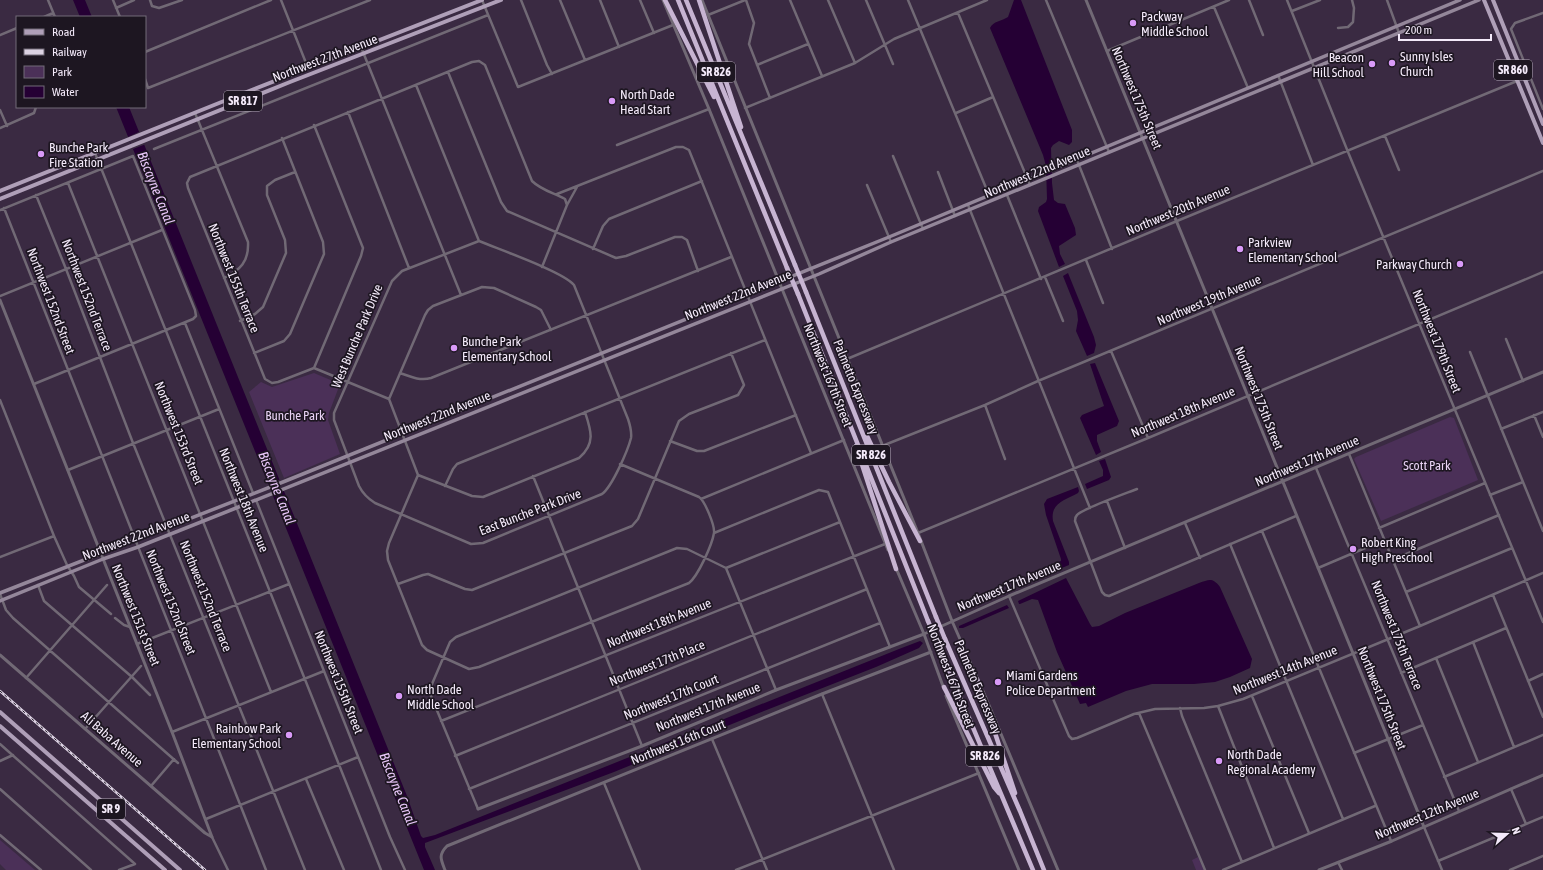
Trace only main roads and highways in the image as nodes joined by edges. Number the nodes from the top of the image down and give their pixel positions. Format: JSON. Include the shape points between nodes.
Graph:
{"nodes":[{"id":1,"x":482,"y":0,"type":"edge"},
{"id":2,"x":501,"y":0,"type":"edge"},
{"id":3,"x":664,"y":0,"type":"edge"},
{"id":4,"x":678,"y":0,"type":"edge"},
{"id":5,"x":686,"y":0,"type":"edge"},
{"id":6,"x":699,"y":0,"type":"edge"},
{"id":7,"x":1460,"y":0,"type":"edge"},
{"id":8,"x":1479,"y":0,"type":"edge"},
{"id":9,"x":1484,"y":0,"type":"edge"},
{"id":10,"x":1493,"y":0,"type":"edge"},
{"id":11,"x":1422,"y":16,"type":"junction"},
{"id":12,"x":436,"y":18,"type":"junction"},
{"id":13,"x":1425,"y":23,"type":"junction"},
{"id":14,"x":439,"y":25,"type":"junction"},
{"id":15,"x":308,"y":68,"type":"junction"},
{"id":16,"x":1518,"y":81,"type":"junction"},
{"id":17,"x":277,"y":87,"type":"junction"},
{"id":18,"x":1528,"y":88,"type":"junction"},
{"id":19,"x":724,"y":115,"type":"junction"},
{"id":20,"x":1543,"y":124,"type":"edge"},
{"id":21,"x":1543,"y":143,"type":"edge"},
{"id":22,"x":745,"y":144,"type":"junction"},
{"id":23,"x":41,"y":174,"type":"junction"},
{"id":24,"x":44,"y":181,"type":"junction"},
{"id":25,"x":0,"y":191,"type":"edge"},
{"id":26,"x":0,"y":199,"type":"edge"},
{"id":27,"x":850,"y":400,"type":"junction"},
{"id":28,"x":852,"y":429,"type":"junction"},
{"id":29,"x":920,"y":541,"type":"road end"},
{"id":30,"x":896,"y":569,"type":"road end"},
{"id":31,"x":0,"y":593,"type":"edge"},
{"id":32,"x":1,"y":600,"type":"edge"},
{"id":33,"x":977,"y":679,"type":"road end"},
{"id":34,"x":944,"y":687,"type":"road end"},
{"id":35,"x":0,"y":712,"type":"edge"},
{"id":36,"x":0,"y":726,"type":"edge"},
{"id":37,"x":1003,"y":800,"type":"junction"},
{"id":38,"x":1020,"y":810,"type":"junction"},
{"id":39,"x":155,"y":848,"type":"junction"},
{"id":40,"x":149,"y":856,"type":"junction"},
{"id":41,"x":165,"y":870,"type":"edge"},
{"id":42,"x":180,"y":870,"type":"edge"},
{"id":43,"x":1033,"y":870,"type":"edge"},
{"id":44,"x":1044,"y":870,"type":"edge"}],
"edges":[{"from":1,"to":12,"type":"main road","name":"Northwest 27th Avenue","number":"SR 817"},
{"from":2,"to":14,"type":"main road","name":"Northwest 27th Avenue","number":"SR 817"},
{"from":3,"to":19,"type":"highway"},
{"from":4,"to":19,"type":"highway","name":"Palmetto Expressway","number":"SR 826"},
{"from":5,"to":22,"type":"highway","name":"Palmetto Expressway","number":"SR 826"},
{"from":6,"to":22,"type":"highway"},
{"from":7,"to":11,"type":"main road","name":"Northwest 22nd Avenue"},
{"from":8,"to":13,"type":"main road","name":"Northwest 22nd Avenue"},
{"from":9,"to":16,"type":"main road","number":"SR 860"},
{"from":10,"to":18,"type":"main road","number":"SR 860"},
{"from":11,"to":13,"type":"main road"},
{"from":11,"to":31,"type":"main road","name":"Northwest 22nd Avenue","via":[[888,238]]},
{"from":12,"to":14,"type":"main road"},
{"from":12,"to":15,"type":"main road","name":"Northwest 27th Avenue","number":"SR 817"},
{"from":13,"to":32,"type":"main road","name":"Northwest 22nd Avenue","via":[[813,276]]},
{"from":14,"to":17,"type":"main road","name":"Northwest 27th Avenue","number":"SR 817"},
{"from":15,"to":17,"type":"main road","via":[[306,73]]},
{"from":15,"to":23,"type":"main road","name":"Northwest 27th Avenue","number":"SR 817"},
{"from":16,"to":18,"type":"main road"},
{"from":16,"to":21,"type":"main road","number":"SR 860"},
{"from":17,"to":24,"type":"main road","name":"Northwest 27th Avenue","number":"SR 817"},
{"from":18,"to":20,"type":"main road","number":"SR 860"},
{"from":19,"to":28,"type":"highway","name":"Palmetto Expressway","number":"SR 826","bridge":true},
{"from":22,"to":27,"type":"highway","name":"Palmetto Expressway","number":"SR 826","bridge":true},
{"from":23,"to":24,"type":"main road"},
{"from":23,"to":25,"type":"main road","name":"Northwest 27th Avenue","number":"SR 817"},
{"from":24,"to":26,"type":"main road","name":"Northwest 27th Avenue","number":"SR 817"},
{"from":27,"to":29,"type":"highway"},
{"from":27,"to":38,"type":"highway","name":"Palmetto Expressway","number":"SR 826","bridge":true,"via":[[945,639]]},
{"from":28,"to":30,"type":"highway"},
{"from":28,"to":37,"type":"highway","name":"Palmetto Expressway","number":"SR 826","bridge":true},
{"from":33,"to":38,"type":"highway"},
{"from":34,"to":37,"type":"highway"},
{"from":35,"to":39,"type":"main road","number":"SR 9"},
{"from":36,"to":40,"type":"main road","number":"SR 9"},
{"from":37,"to":43,"type":"highway","name":"Palmetto Expressway","number":"SR 826"},
{"from":38,"to":44,"type":"highway","name":"Palmetto Expressway","number":"SR 826"},
{"from":39,"to":40,"type":"main road"},
{"from":39,"to":42,"type":"main road","number":"SR 9"},
{"from":40,"to":41,"type":"main road","number":"SR 9"}]}
